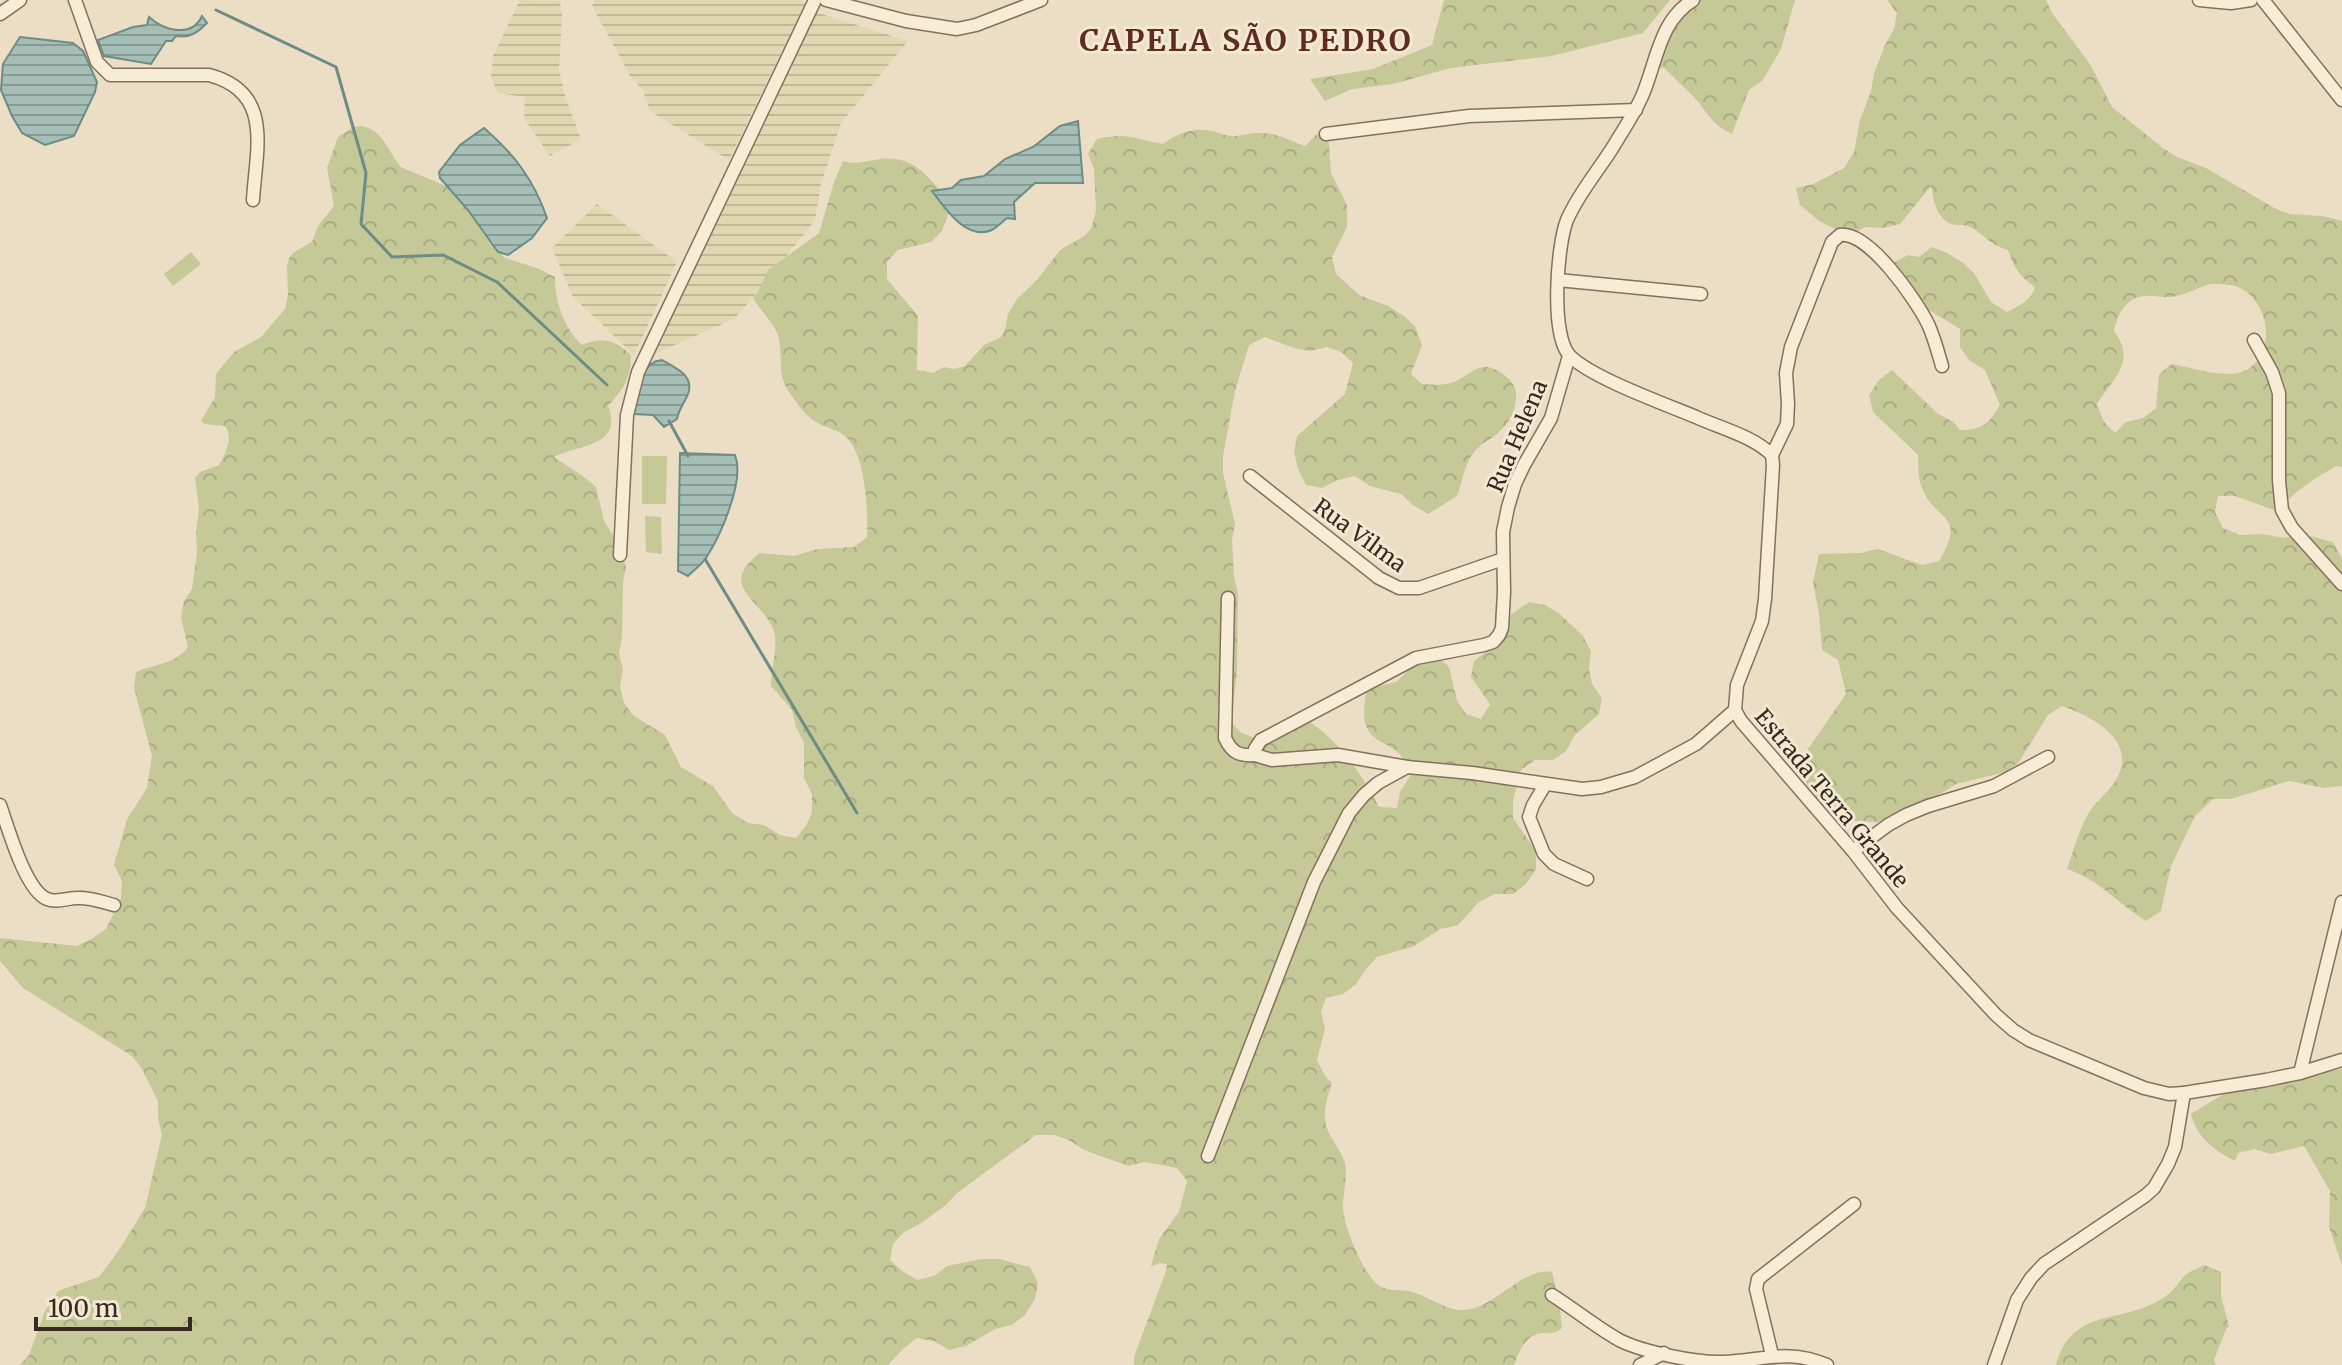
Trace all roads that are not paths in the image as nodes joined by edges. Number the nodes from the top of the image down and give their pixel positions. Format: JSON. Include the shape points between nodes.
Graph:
{"nodes":[{"id":1,"x":20,"y":0,"type":"edge"},
{"id":2,"x":75,"y":0,"type":"edge"},
{"id":3,"x":815,"y":0,"type":"edge"},
{"id":4,"x":826,"y":0,"type":"edge"},
{"id":5,"x":1041,"y":0,"type":"edge"},
{"id":6,"x":1693,"y":0,"type":"edge"},
{"id":7,"x":2199,"y":0,"type":"edge"},
{"id":8,"x":2251,"y":0,"type":"edge"},
{"id":9,"x":2263,"y":0,"type":"edge"},
{"id":10,"x":0,"y":14,"type":"edge"},
{"id":11,"x":2342,"y":100,"type":"edge"},
{"id":12,"x":1636,"y":110,"type":"junction"},
{"id":13,"x":1326,"y":134,"type":"dead end"},
{"id":14,"x":253,"y":200,"type":"dead end"},
{"id":15,"x":1558,"y":280,"type":"junction"},
{"id":16,"x":1701,"y":294,"type":"dead end"},
{"id":17,"x":2254,"y":340,"type":"dead end"},
{"id":18,"x":1569,"y":356,"type":"junction"},
{"id":19,"x":1942,"y":366,"type":"dead end"},
{"id":20,"x":1772,"y":455,"type":"junction"},
{"id":21,"x":1250,"y":476,"type":"dead end"},
{"id":22,"x":620,"y":555,"type":"dead end"},
{"id":23,"x":1503,"y":559,"type":"junction"},
{"id":24,"x":2342,"y":584,"type":"edge"},
{"id":25,"x":1228,"y":598,"type":"dead end"},
{"id":26,"x":1735,"y":710,"type":"junction"},
{"id":27,"x":1255,"y":755,"type":"junction"},
{"id":28,"x":2048,"y":757,"type":"dead end"},
{"id":29,"x":1407,"y":767,"type":"junction"},
{"id":30,"x":1545,"y":785,"type":"junction"},
{"id":31,"x":0,"y":805,"type":"edge"},
{"id":32,"x":1853,"y":851,"type":"junction"},
{"id":33,"x":1587,"y":879,"type":"dead end"},
{"id":34,"x":2342,"y":902,"type":"edge"},
{"id":35,"x":114,"y":905,"type":"dead end"},
{"id":36,"x":2342,"y":1060,"type":"edge"},
{"id":37,"x":2300,"y":1073,"type":"junction"},
{"id":38,"x":2184,"y":1093,"type":"junction"},
{"id":39,"x":1208,"y":1156,"type":"dead end"},
{"id":40,"x":1854,"y":1204,"type":"dead end"},
{"id":41,"x":1552,"y":1295,"type":"dead end"},
{"id":42,"x":1664,"y":1353,"type":"junction"},
{"id":43,"x":1772,"y":1355,"type":"junction"},
{"id":44,"x":1640,"y":1365,"type":"edge"},
{"id":45,"x":1827,"y":1365,"type":"edge"},
{"id":46,"x":1994,"y":1365,"type":"edge"}],
"edges":[{"from":1,"to":10,"type":"street"},
{"from":2,"to":14,"type":"street","via":[[97,62],[110,75],[209,75],[248,97],[257,130]]},
{"from":3,"to":22,"type":"street","via":[[638,372],[627,415]]},
{"from":4,"to":5,"type":"street","via":[[957,29]]},
{"from":6,"to":12,"type":"street","via":[[1668,24]]},
{"from":7,"to":8,"type":"street"},
{"from":9,"to":11,"type":"street"},
{"from":12,"to":13,"type":"street","via":[[1469,116]]},
{"from":12,"to":15,"type":"street","via":[[1568,216]]},
{"from":15,"to":16,"type":"street"},
{"from":15,"to":18,"type":"street","via":[[1562,347]]},
{"from":17,"to":24,"type":"street","via":[[2279,393],[2282,510]]},
{"from":18,"to":20,"type":"street","via":[[1753,441]]},
{"from":18,"to":23,"type":"street","name":"Rua Helena","via":[[1551,418],[1515,484],[1503,532]]},
{"from":19,"to":20,"type":"street","via":[[1930,327],[1899,281],[1862,242],[1840,235],[1832,242],[1791,347],[1787,424]]},
{"from":20,"to":26,"type":"street","via":[[1765,599],[1737,685]]},
{"from":21,"to":23,"type":"street","name":"Rua Vilma","via":[[1379,578],[1399,588],[1419,588]]},
{"from":23,"to":27,"type":"street","name":"Rua Helena","via":[[1499,635],[1493,642],[1416,658],[1261,740]]},
{"from":25,"to":27,"type":"street","via":[[1225,738],[1235,753]]},
{"from":26,"to":30,"type":"street","name":"Estrada Terra Grande","via":[[1696,744],[1635,777],[1582,789]]},
{"from":26,"to":32,"type":"street","name":"Estrada Terra Grande"},
{"from":27,"to":29,"type":"street","name":"Estrada Terra Grande","via":[[1272,760],[1338,755]]},
{"from":28,"to":32,"type":"street","via":[[1994,786],[1906,815]]},
{"from":29,"to":30,"type":"street","name":"Estrada Terra Grande"},
{"from":29,"to":39,"type":"street","via":[[1364,795],[1339,832],[1314,882]]},
{"from":30,"to":33,"type":"street","via":[[1529,817],[1544,854]]},
{"from":31,"to":35,"type":"street","via":[[41,895]]},
{"from":32,"to":38,"type":"street","name":"Estrada Terra Grande","via":[[1897,908],[2013,1030],[2144,1088]]},
{"from":34,"to":37,"type":"street"},
{"from":36,"to":37,"type":"street","name":"Estrada Terra Grande"},
{"from":37,"to":38,"type":"street","name":"Estrada Terra Grande"},
{"from":38,"to":46,"type":"street","via":[[2175,1147],[2161,1178],[2145,1196],[2031,1278],[2010,1314]]},
{"from":40,"to":43,"type":"street","via":[[1758,1279]]},
{"from":41,"to":42,"type":"street","via":[[1619,1340]]},
{"from":42,"to":43,"type":"street","via":[[1720,1362]]},
{"from":42,"to":44,"type":"street"},
{"from":43,"to":45,"type":"street","via":[[1800,1356]]}]}
